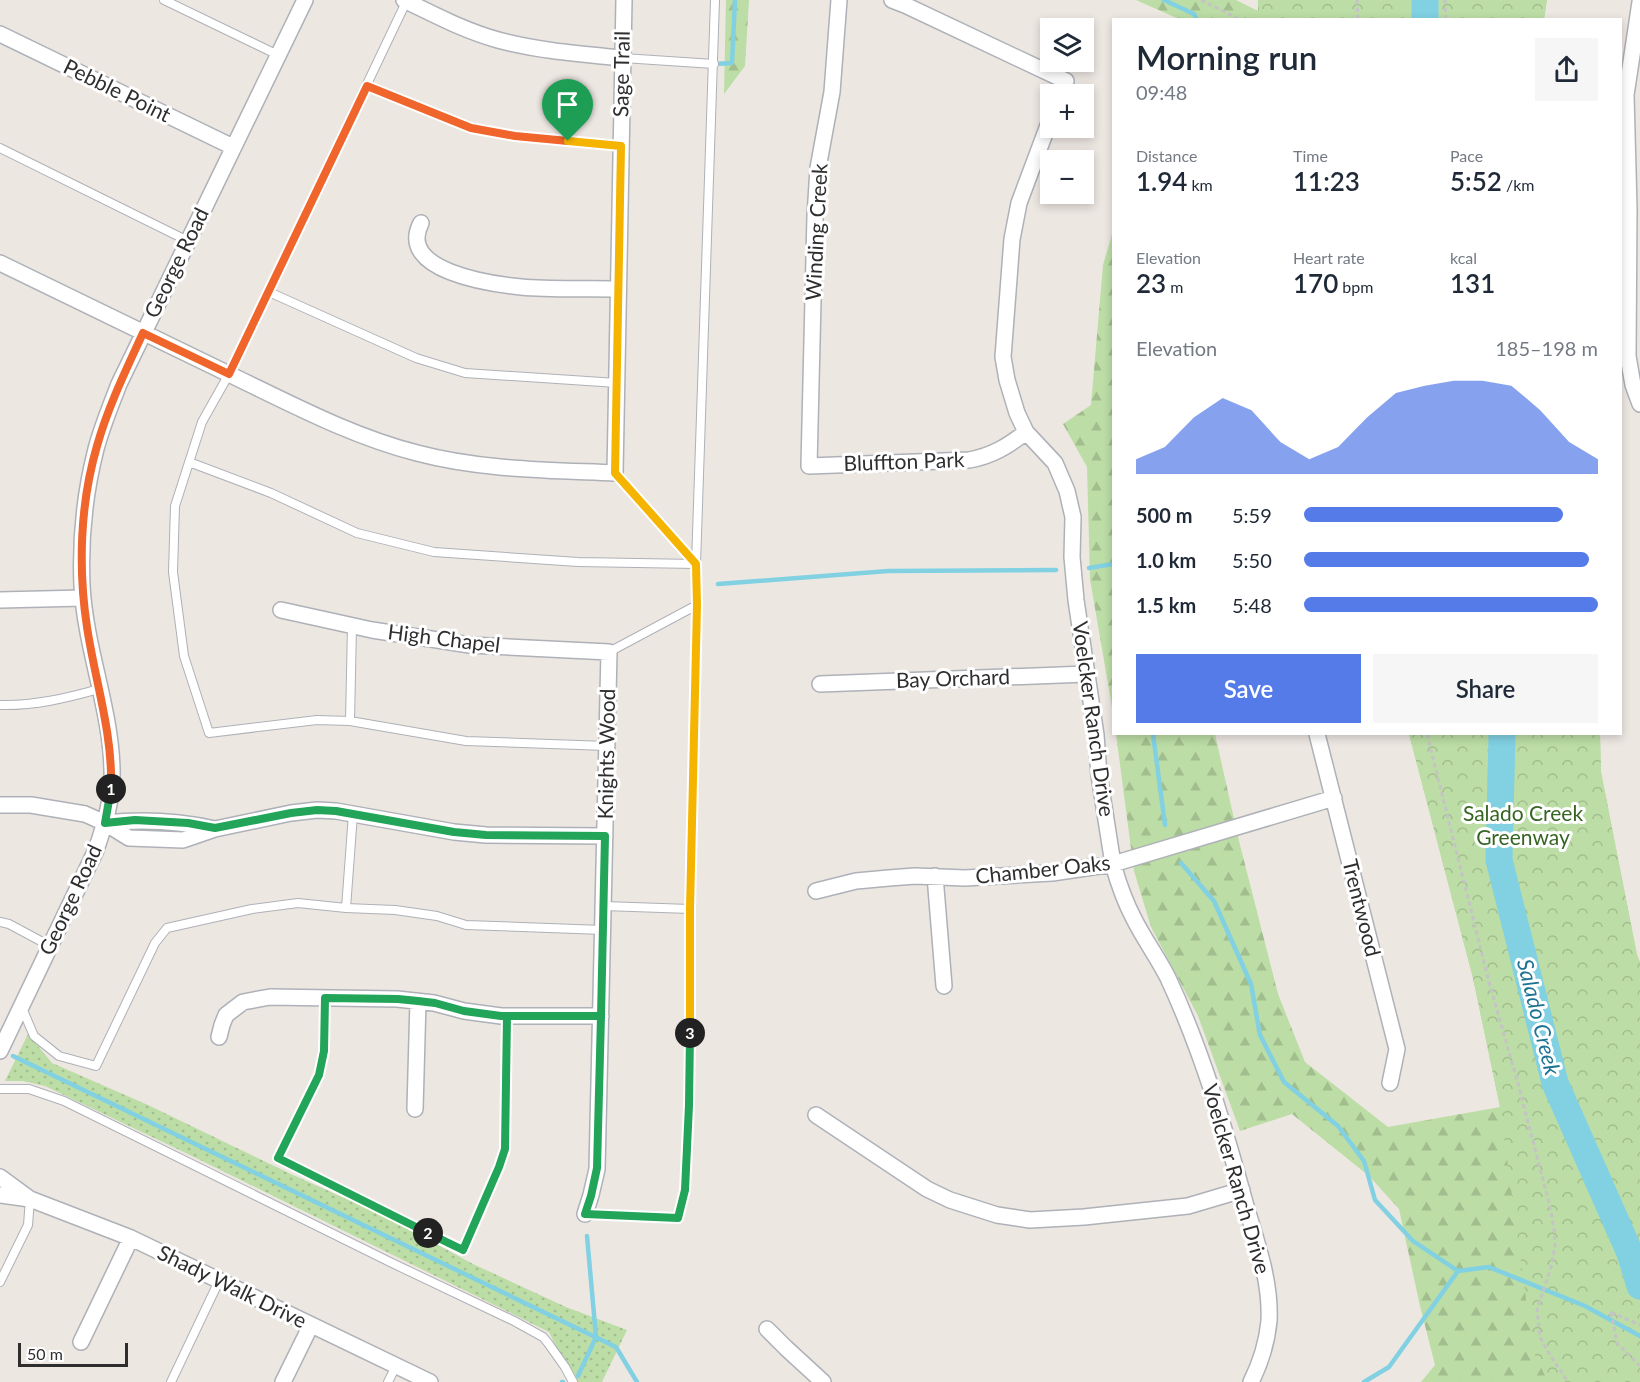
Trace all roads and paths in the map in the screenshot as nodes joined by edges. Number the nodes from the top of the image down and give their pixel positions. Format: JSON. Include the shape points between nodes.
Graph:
{"nodes":[{"id":1,"x":164,"y":0,"type":"edge"},
{"id":2,"x":305,"y":0,"type":"edge"},
{"id":3,"x":406,"y":0,"type":"edge"},
{"id":4,"x":624,"y":0,"type":"edge"},
{"id":5,"x":715,"y":0,"type":"edge"},
{"id":6,"x":839,"y":0,"type":"edge"},
{"id":7,"x":892,"y":0,"type":"edge"},
{"id":8,"x":1201,"y":0,"type":"edge"},
{"id":9,"x":1357,"y":0,"type":"edge"},
{"id":10,"x":1445,"y":0,"type":"edge"},
{"id":11,"x":1640,"y":2,"type":"edge"},
{"id":12,"x":1237,"y":18,"type":"edge"},
{"id":13,"x":1358,"y":18,"type":"edge"},
{"id":14,"x":1446,"y":18,"type":"edge"},
{"id":15,"x":0,"y":34,"type":"edge"},
{"id":16,"x":278,"y":55,"type":"junction"},
{"id":17,"x":622,"y":58,"type":"junction"},
{"id":18,"x":714,"y":64,"type":"junction"},
{"id":19,"x":1055,"y":84,"type":"edge"},
{"id":20,"x":367,"y":86,"type":"junction"},
{"id":21,"x":1043,"y":138,"type":"edge"},
{"id":22,"x":621,"y":146,"type":"junction"},
{"id":23,"x":233,"y":147,"type":"junction"},
{"id":24,"x":0,"y":148,"type":"edge"},
{"id":25,"x":1634,"y":209,"type":"edge"},
{"id":26,"x":421,"y":223,"type":"dead end"},
{"id":27,"x":188,"y":241,"type":"junction"},
{"id":28,"x":0,"y":263,"type":"edge"},
{"id":29,"x":618,"y":289,"type":"junction"},
{"id":30,"x":269,"y":292,"type":"junction"},
{"id":31,"x":143,"y":333,"type":"junction"},
{"id":32,"x":229,"y":374,"type":"junction"},
{"id":33,"x":616,"y":383,"type":"junction"},
{"id":34,"x":1640,"y":404,"type":"edge"},
{"id":35,"x":1026,"y":432,"type":"junction"},
{"id":36,"x":189,"y":462,"type":"junction"},
{"id":37,"x":809,"y":466,"type":"joint"},
{"id":38,"x":615,"y":473,"type":"junction"},
{"id":39,"x":696,"y":564,"type":"junction"},
{"id":40,"x":83,"y":598,"type":"junction"},
{"id":41,"x":0,"y":600,"type":"edge"},
{"id":42,"x":697,"y":605,"type":"junction"},
{"id":43,"x":281,"y":610,"type":"dead end"},
{"id":44,"x":352,"y":626,"type":"junction"},
{"id":45,"x":609,"y":652,"type":"junction"},
{"id":46,"x":1086,"y":674,"type":"junction"},
{"id":47,"x":820,"y":684,"type":"dead end"},
{"id":48,"x":99,"y":689,"type":"junction"},
{"id":49,"x":0,"y":705,"type":"edge"},
{"id":50,"x":350,"y":721,"type":"junction"},
{"id":51,"x":1317,"y":735,"type":"edge"},
{"id":52,"x":1427,"y":735,"type":"edge"},
{"id":53,"x":607,"y":746,"type":"junction"},
{"id":54,"x":1334,"y":798,"type":"junction"},
{"id":55,"x":0,"y":805,"type":"edge"},
{"id":56,"x":353,"y":814,"type":"junction"},
{"id":57,"x":105,"y":823,"type":"junction"},
{"id":58,"x":605,"y":836,"type":"junction"},
{"id":59,"x":1113,"y":864,"type":"junction"},
{"id":60,"x":935,"y":876,"type":"junction"},
{"id":61,"x":816,"y":891,"type":"dead end"},
{"id":62,"x":604,"y":906,"type":"junction"},
{"id":63,"x":346,"y":908,"type":"junction"},
{"id":64,"x":690,"y":909,"type":"junction"},
{"id":65,"x":0,"y":922,"type":"edge"},
{"id":66,"x":603,"y":930,"type":"junction"},
{"id":67,"x":50,"y":946,"type":"junction"},
{"id":68,"x":944,"y":986,"type":"dead end"},
{"id":69,"x":325,"y":998,"type":"junction"},
{"id":70,"x":418,"y":1001,"type":"junction"},
{"id":71,"x":21,"y":1006,"type":"junction"},
{"id":72,"x":507,"y":1016,"type":"junction"},
{"id":73,"x":601,"y":1016,"type":"junction"},
{"id":74,"x":219,"y":1037,"type":"dead end"},
{"id":75,"x":0,"y":1051,"type":"edge"},
{"id":76,"x":1390,"y":1083,"type":"dead end"},
{"id":77,"x":0,"y":1089,"type":"edge"},
{"id":78,"x":415,"y":1109,"type":"dead end"},
{"id":79,"x":816,"y":1115,"type":"dead end"},
{"id":80,"x":0,"y":1178,"type":"edge"},
{"id":81,"x":1242,"y":1190,"type":"junction"},
{"id":82,"x":0,"y":1195,"type":"edge"},
{"id":83,"x":30,"y":1199,"type":"junction"},
{"id":84,"x":585,"y":1214,"type":"joint"},
{"id":85,"x":131,"y":1238,"type":"junction"},
{"id":86,"x":219,"y":1281,"type":"junction"},
{"id":87,"x":0,"y":1282,"type":"edge"},
{"id":88,"x":311,"y":1325,"type":"junction"},
{"id":89,"x":1640,"y":1325,"type":"edge"},
{"id":90,"x":767,"y":1329,"type":"dead end"},
{"id":91,"x":81,"y":1342,"type":"dead end"},
{"id":92,"x":396,"y":1366,"type":"junction"},
{"id":93,"x":1640,"y":1366,"type":"edge"},
{"id":94,"x":171,"y":1382,"type":"edge"},
{"id":95,"x":283,"y":1382,"type":"edge"},
{"id":96,"x":388,"y":1382,"type":"edge"},
{"id":97,"x":430,"y":1382,"type":"edge"},
{"id":98,"x":573,"y":1382,"type":"edge"},
{"id":99,"x":823,"y":1382,"type":"edge"},
{"id":100,"x":1251,"y":1382,"type":"edge"},
{"id":101,"x":1568,"y":1382,"type":"edge"}],
"edges":[{"from":1,"to":16,"type":"lane"},
{"from":2,"to":16,"type":"street","name":"George Road"},
{"from":3,"to":17,"type":"street","via":[[455,25],[497,39],[540,49]]},
{"from":3,"to":20,"type":"lane"},
{"from":4,"to":17,"type":"street","name":"Sage Trail"},
{"from":5,"to":18,"type":"lane"},
{"from":6,"to":37,"type":"street","name":"Winding Creek","via":[[832,92],[818,168]]},
{"from":7,"to":19,"type":"street"},
{"from":8,"to":12,"type":"path"},
{"from":9,"to":13,"type":"path"},
{"from":10,"to":14,"type":"path"},
{"from":11,"to":25,"type":"street","via":[[1626,95]]},
{"from":15,"to":23,"type":"street","name":"Pebble Point"},
{"from":16,"to":23,"type":"street","name":"George Road"},
{"from":17,"to":18,"type":"lane"},
{"from":17,"to":22,"type":"street","name":"Sage Trail"},
{"from":18,"to":39,"type":"lane"},
{"from":20,"to":22,"type":"lane","via":[[471,128]]},
{"from":20,"to":30,"type":"lane"},
{"from":21,"to":35,"type":"street","name":"Voelcker Ranch Drive","via":[[1018,203],[1003,357],[1017,413]]},
{"from":22,"to":29,"type":"street","name":"Sage Trail"},
{"from":23,"to":27,"type":"street","name":"George Road"},
{"from":24,"to":27,"type":"lane"},
{"from":25,"to":34,"type":"street","via":[[1628,356]]},
{"from":26,"to":29,"type":"street","via":[[418,246],[423,255],[448,272],[521,287]]},
{"from":27,"to":31,"type":"street","name":"George Road"},
{"from":28,"to":31,"type":"street"},
{"from":29,"to":33,"type":"street","name":"Sage Trail"},
{"from":30,"to":32,"type":"lane"},
{"from":30,"to":33,"type":"lane","via":[[416,358],[465,374]]},
{"from":31,"to":32,"type":"street"},
{"from":31,"to":40,"type":"street","name":"George Road","via":[[96,448],[82,539]]},
{"from":32,"to":36,"type":"lane","via":[[202,422]]},
{"from":32,"to":38,"type":"street","via":[[366,438],[417,453],[470,464]]},
{"from":33,"to":38,"type":"street","name":"Sage Trail"},
{"from":35,"to":37,"type":"street","name":"Bluffton Park","via":[[996,453],[969,460]]},
{"from":35,"to":46,"type":"street","name":"Voelcker Ranch Drive","via":[[1055,463],[1067,491],[1073,517],[1073,568]]},
{"from":36,"to":39,"type":"lane","via":[[271,493],[357,533],[434,552],[578,562]]},
{"from":36,"to":50,"type":"lane","via":[[175,506],[173,572],[184,656],[209,733],[317,720]]},
{"from":38,"to":39,"type":"lane"},
{"from":39,"to":42,"type":"lane"},
{"from":40,"to":41,"type":"street"},
{"from":40,"to":48,"type":"street","name":"George Road"},
{"from":42,"to":45,"type":"lane"},
{"from":42,"to":64,"type":"lane"},
{"from":43,"to":44,"type":"street","name":"High Chapel"},
{"from":44,"to":45,"type":"street","name":"High Chapel","via":[[470,645]]},
{"from":44,"to":50,"type":"lane"},
{"from":45,"to":53,"type":"street","name":"Knights Wood"},
{"from":46,"to":47,"type":"street","name":"Bay Orchard"},
{"from":46,"to":59,"type":"street","name":"Voelcker Ranch Drive"},
{"from":48,"to":49,"type":"lane","via":[[62,699]]},
{"from":48,"to":57,"type":"street","name":"George Road","via":[[112,769]]},
{"from":50,"to":53,"type":"lane","via":[[466,741]]},
{"from":51,"to":54,"type":"street","name":"Trentwood"},
{"from":52,"to":101,"type":"path","via":[[1550,1207],[1554,1238],[1551,1267],[1537,1310],[1540,1336]]},
{"from":53,"to":58,"type":"street","name":"Knights Wood"},
{"from":54,"to":59,"type":"street","name":"Chamber Oaks"},
{"from":54,"to":76,"type":"street","name":"Trentwood","via":[[1397,1049]]},
{"from":55,"to":57,"type":"street","via":[[52,808],[85,814]]},
{"from":56,"to":57,"type":"street","via":[[317,810],[215,828],[135,820]]},
{"from":56,"to":58,"type":"street","via":[[486,835]]},
{"from":56,"to":63,"type":"lane"},
{"from":57,"to":67,"type":"street","name":"George Road"},
{"from":58,"to":62,"type":"street","name":"Knights Wood"},
{"from":59,"to":60,"type":"street","name":"Chamber Oaks","via":[[1052,873]]},
{"from":59,"to":81,"type":"street","name":"Voelcker Ranch Drive","via":[[1134,920],[1167,976],[1193,1039]]},
{"from":60,"to":61,"type":"street","name":"Chamber Oaks","via":[[856,881]]},
{"from":60,"to":68,"type":"street"},
{"from":62,"to":64,"type":"lane"},
{"from":62,"to":66,"type":"street","name":"Knights Wood"},
{"from":63,"to":66,"type":"lane","via":[[406,911],[466,925]]},
{"from":63,"to":71,"type":"lane","via":[[298,903],[166,928],[155,943],[96,1066],[59,1056],[34,1036]]},
{"from":64,"to":84,"type":"lane","via":[[689,1105],[685,1190],[678,1218]]},
{"from":65,"to":67,"type":"lane"},
{"from":66,"to":73,"type":"street","name":"Knights Wood"},
{"from":67,"to":71,"type":"street","name":"George Road"},
{"from":69,"to":70,"type":"street"},
{"from":69,"to":72,"type":"lane","via":[[324,1051],[319,1075],[278,1158],[463,1250],[505,1149]]},
{"from":69,"to":74,"type":"street","via":[[270,997],[243,1002],[226,1015]]},
{"from":70,"to":72,"type":"street"},
{"from":70,"to":78,"type":"street"},
{"from":71,"to":75,"type":"street","name":"George Road"},
{"from":72,"to":73,"type":"street"},
{"from":73,"to":84,"type":"street","name":"Knights Wood","via":[[597,1168]]},
{"from":77,"to":98,"type":"lane","via":[[29,1089],[64,1101],[505,1317],[543,1337]]},
{"from":79,"to":81,"type":"street","via":[[927,1190],[997,1215],[1030,1220],[1096,1216],[1188,1206]]},
{"from":80,"to":83,"type":"street","name":"Shady Walk Drive"},
{"from":81,"to":100,"type":"street","name":"Voelcker Ranch Drive","via":[[1267,1288],[1269,1322]]},
{"from":82,"to":83,"type":"street","name":"Shady Walk Drive"},
{"from":83,"to":85,"type":"street","name":"Shady Walk Drive"},
{"from":83,"to":87,"type":"lane","via":[[28,1225]]},
{"from":85,"to":86,"type":"street","name":"Shady Walk Drive"},
{"from":85,"to":91,"type":"street"},
{"from":86,"to":88,"type":"street","name":"Shady Walk Drive"},
{"from":86,"to":94,"type":"lane"},
{"from":88,"to":92,"type":"street","name":"Shady Walk Drive"},
{"from":88,"to":95,"type":"street"},
{"from":89,"to":93,"type":"path","via":[[1611,1312],[1617,1343]]},
{"from":90,"to":99,"type":"street"},
{"from":92,"to":96,"type":"lane"},
{"from":92,"to":97,"type":"street","name":"Shady Walk Drive"}]}
